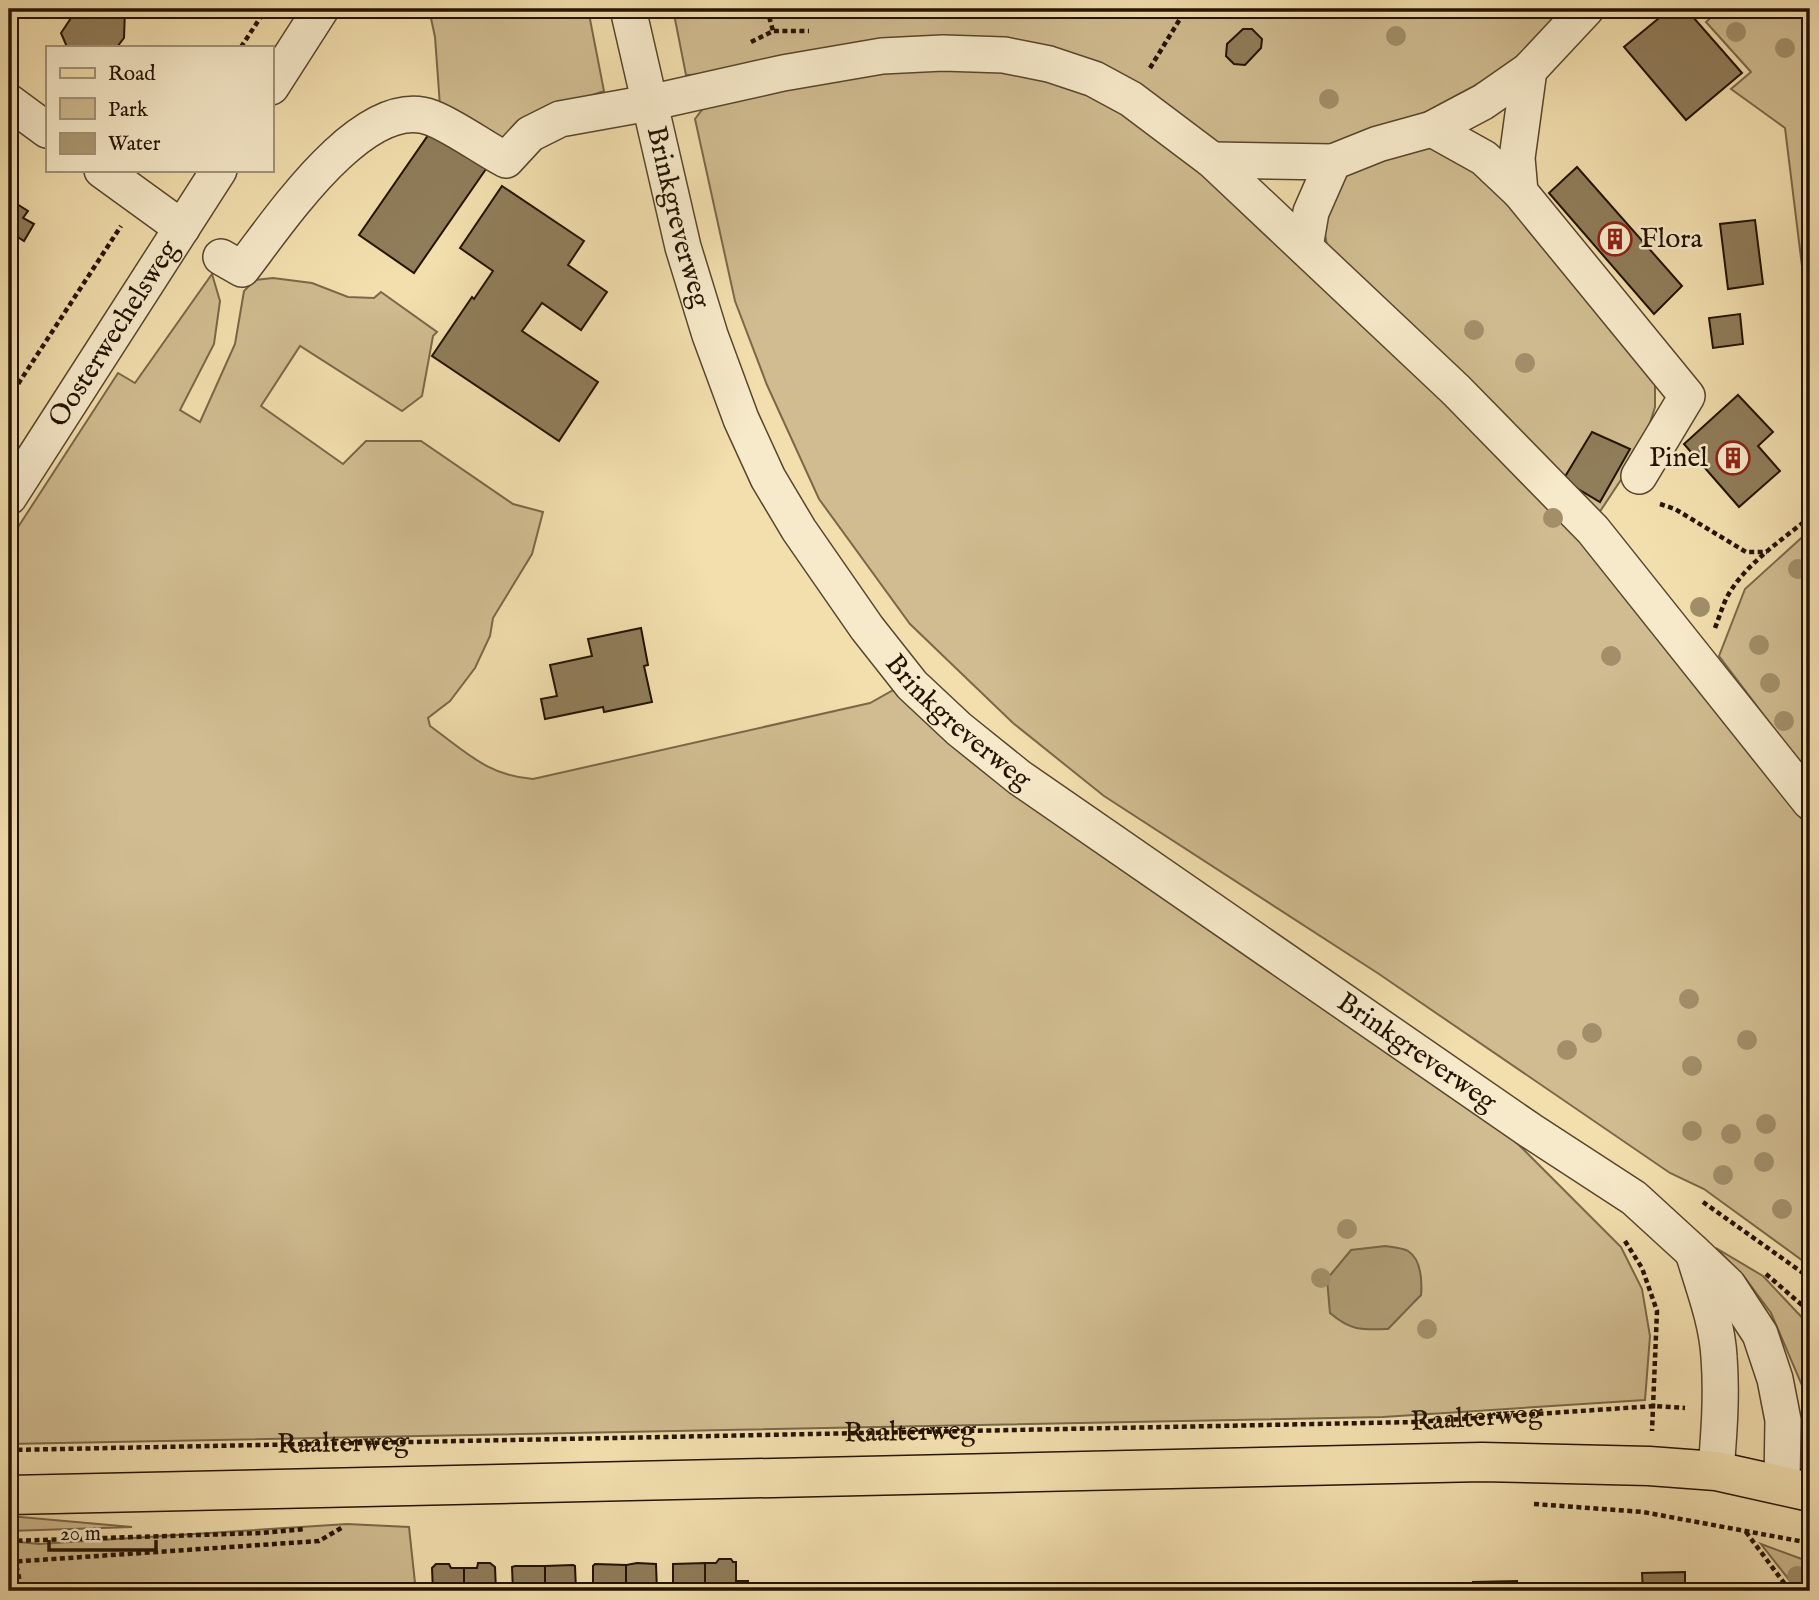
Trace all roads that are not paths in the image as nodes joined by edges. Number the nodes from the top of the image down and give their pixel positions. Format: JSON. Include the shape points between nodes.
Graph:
{"nodes":[{"id":1,"x":321,"y":9,"type":"edge"},
{"id":2,"x":628,"y":9,"type":"edge"},
{"id":3,"x":1586,"y":9,"type":"edge"},
{"id":4,"x":1529,"y":70,"type":"junction"},
{"id":5,"x":273,"y":84,"type":"edge"},
{"id":6,"x":9,"y":102,"type":"edge"},
{"id":7,"x":649,"y":103,"type":"junction"},
{"id":8,"x":46,"y":129,"type":"edge"},
{"id":9,"x":1432,"y":129,"type":"junction"},
{"id":10,"x":1212,"y":160,"type":"junction"},
{"id":11,"x":1334,"y":162,"type":"junction"},
{"id":12,"x":105,"y":172,"type":"edge"},
{"id":13,"x":218,"y":172,"type":"edge"},
{"id":14,"x":1520,"y":192,"type":"junction"},
{"id":15,"x":182,"y":228,"type":"junction"},
{"id":16,"x":1305,"y":247,"type":"junction"},
{"id":17,"x":221,"y":257,"type":"dead end"},
{"id":18,"x":1643,"y":491,"type":"road end"},
{"id":19,"x":9,"y":497,"type":"edge"},
{"id":20,"x":1810,"y":802,"type":"edge"},
{"id":21,"x":1693,"y":1252,"type":"junction"},
{"id":22,"x":1716,"y":1471,"type":"junction"},
{"id":23,"x":1796,"y":1488,"type":"edge"},
{"id":24,"x":9,"y":1495,"type":"edge"}],
"edges":[{"from":1,"to":5,"type":"street"},
{"from":2,"to":7,"type":"street","name":"Brinkgreverweg"},
{"from":3,"to":4,"type":"street"},
{"from":4,"to":9,"type":"street","via":[[1483,103]]},
{"from":4,"to":14,"type":"street","via":[[1517,158]]},
{"from":6,"to":8,"type":"street"},
{"from":7,"to":10,"type":"street","via":[[882,56],[1004,55],[1094,79],[1131,99]]},
{"from":7,"to":17,"type":"street","name":"Brinkgreverweg","via":[[560,119],[530,134],[506,160],[430,117],[398,114],[371,127],[327,162],[242,269]]},
{"from":7,"to":21,"type":"street","name":"Brinkgreverweg","via":[[683,247],[741,419],[799,530],[866,628],[912,684],[1020,778],[1634,1198]]},
{"from":9,"to":11,"type":"street"},
{"from":9,"to":14,"type":"street","via":[[1484,158]]},
{"from":10,"to":11,"type":"street"},
{"from":10,"to":16,"type":"street"},
{"from":11,"to":16,"type":"street","via":[[1311,212]]},
{"from":12,"to":15,"type":"street"},
{"from":13,"to":15,"type":"street","name":"Oosterwechelsweg"},
{"from":14,"to":18,"type":"street","via":[[1687,396]]},
{"from":15,"to":19,"type":"street","name":"Oosterwechelsweg"},
{"from":16,"to":20,"type":"street","via":[[1456,390],[1593,530]]},
{"from":21,"to":22,"type":"street","via":[[1719,1355]]},
{"from":21,"to":23,"type":"street","name":"Brinkgreverweg","via":[[1728,1285],[1760,1334]]},
{"from":22,"to":23,"type":"main road","name":"Raalterweg"},
{"from":22,"to":24,"type":"main road","name":"Raalterweg","via":[[1482,1462]]}]}
